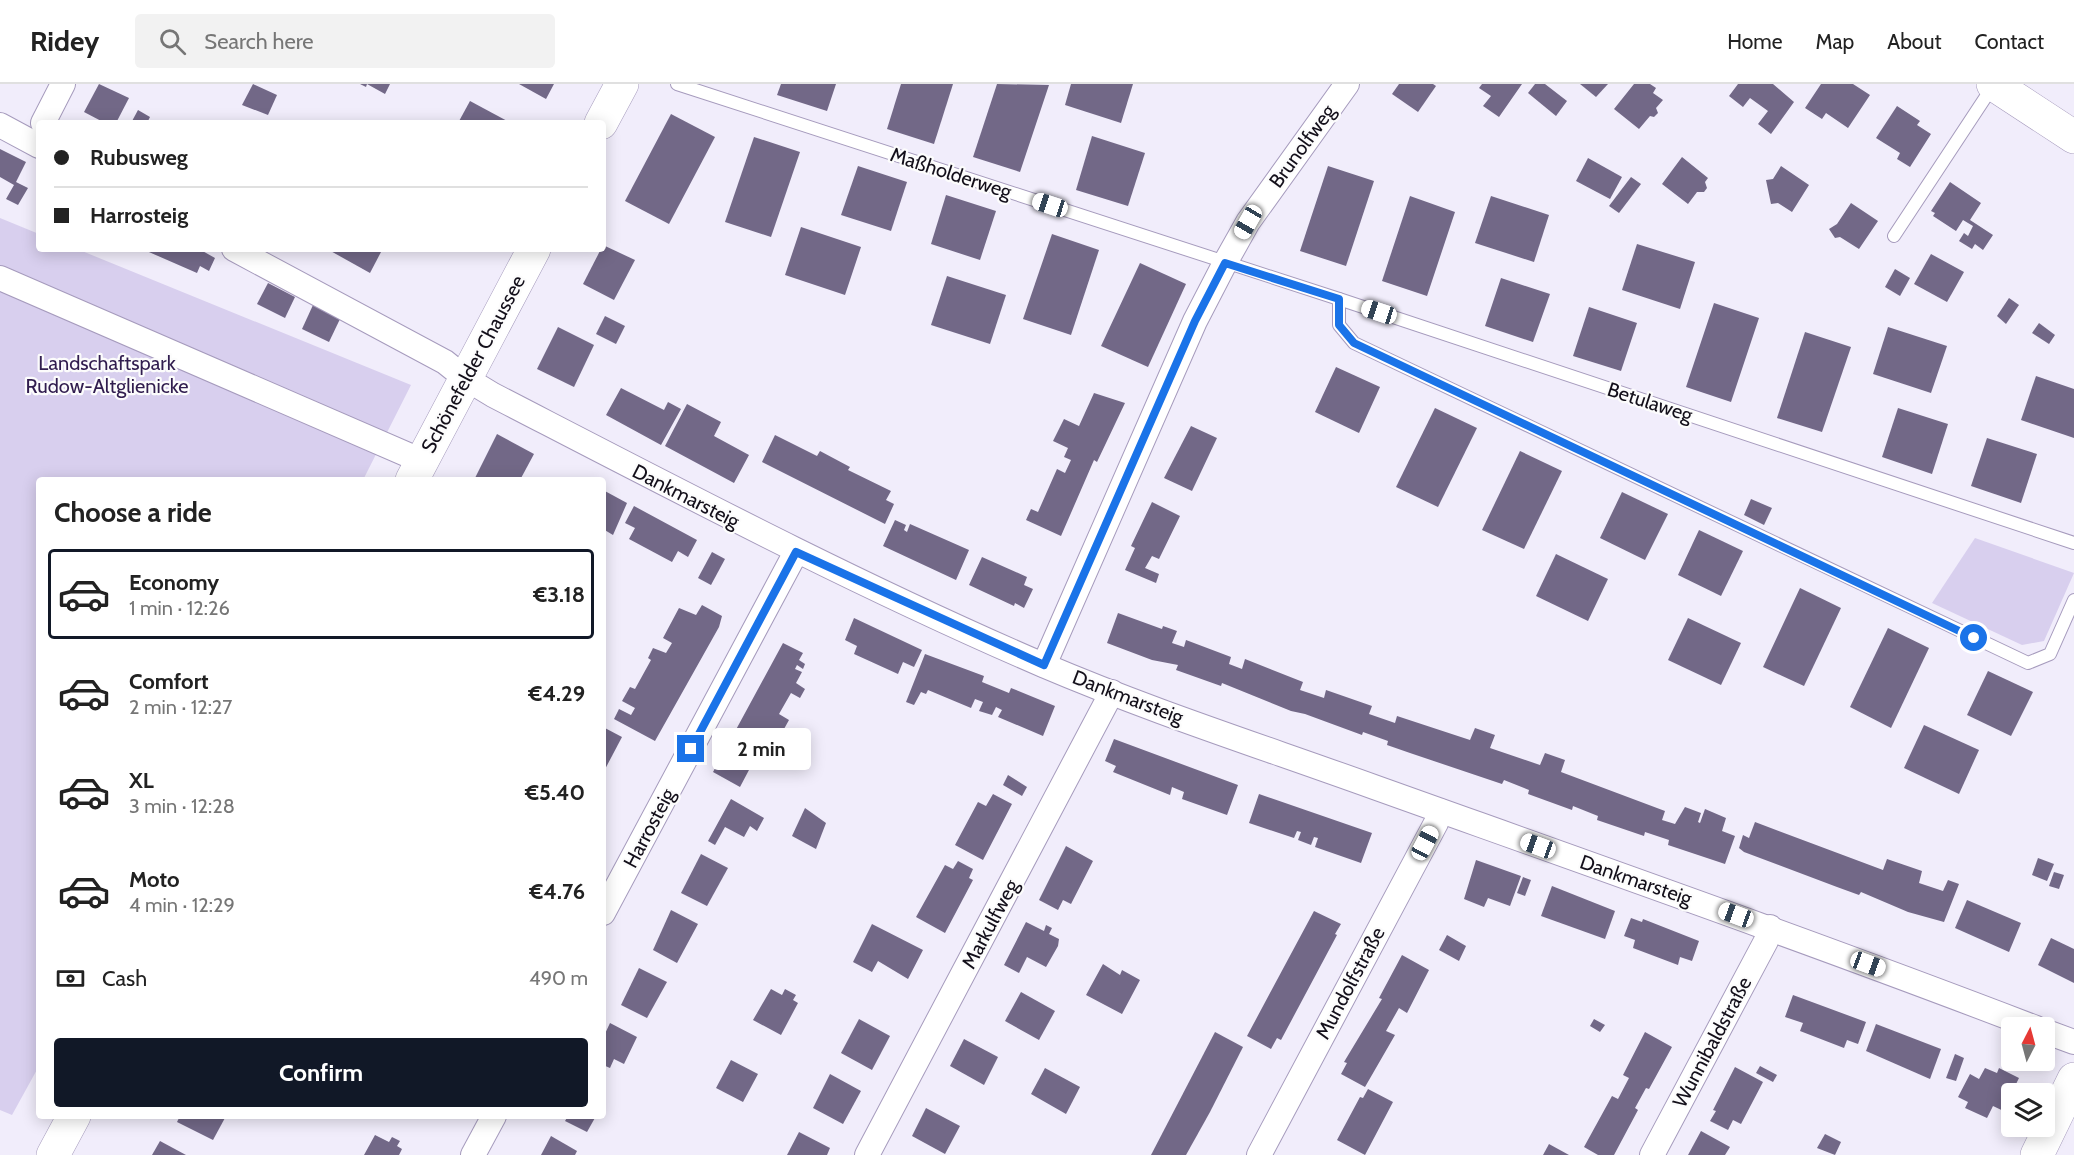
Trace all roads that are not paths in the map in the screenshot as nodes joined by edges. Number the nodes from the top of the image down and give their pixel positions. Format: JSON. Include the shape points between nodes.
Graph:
{"nodes":[{"id":1,"x":63,"y":84,"type":"edge"},
{"id":2,"x":621,"y":84,"type":"edge"},
{"id":3,"x":676,"y":84,"type":"edge"},
{"id":4,"x":1345,"y":84,"type":"edge"},
{"id":5,"x":1993,"y":84,"type":"edge"},
{"id":6,"x":45,"y":120,"type":"edge"},
{"id":7,"x":602,"y":120,"type":"edge"},
{"id":8,"x":0,"y":125,"type":"edge"},
{"id":9,"x":36,"y":134,"type":"edge"},
{"id":10,"x":2074,"y":137,"type":"edge"},
{"id":11,"x":1894,"y":236,"type":"dead end"},
{"id":12,"x":240,"y":252,"type":"edge"},
{"id":13,"x":532,"y":252,"type":"edge"},
{"id":14,"x":1225,"y":263,"type":"junction"},
{"id":15,"x":0,"y":278,"type":"edge"},
{"id":16,"x":1339,"y":299,"type":"junction"},
{"id":17,"x":465,"y":378,"type":"junction"},
{"id":18,"x":417,"y":470,"type":"edge"},
{"id":19,"x":2074,"y":543,"type":"edge"},
{"id":20,"x":796,"y":552,"type":"junction"},
{"id":21,"x":2074,"y":600,"type":"edge"},
{"id":22,"x":1044,"y":665,"type":"junction"},
{"id":23,"x":1112,"y":692,"type":"junction"},
{"id":24,"x":1440,"y":811,"type":"junction"},
{"id":25,"x":606,"y":907,"type":"edge"},
{"id":26,"x":1770,"y":927,"type":"junction"},
{"id":27,"x":2007,"y":1017,"type":"edge"},
{"id":28,"x":2055,"y":1035,"type":"edge"},
{"id":29,"x":2074,"y":1042,"type":"edge"},
{"id":30,"x":2074,"y":1079,"type":"edge"},
{"id":31,"x":73,"y":1119,"type":"edge"},
{"id":32,"x":492,"y":1119,"type":"edge"},
{"id":33,"x":53,"y":1155,"type":"edge"},
{"id":34,"x":473,"y":1155,"type":"edge"},
{"id":35,"x":867,"y":1155,"type":"edge"},
{"id":36,"x":1259,"y":1155,"type":"edge"},
{"id":37,"x":1652,"y":1155,"type":"edge"},
{"id":38,"x":2037,"y":1155,"type":"edge"}],
"edges":[{"from":1,"to":6,"type":"street"},
{"from":2,"to":7,"type":"main road"},
{"from":3,"to":14,"type":"lane","name":"Maßholderweg"},
{"from":4,"to":14,"type":"street","name":"Brunolfweg","via":[[1248,222]]},
{"from":5,"to":10,"type":"main road"},
{"from":5,"to":11,"type":"lane"},
{"from":8,"to":9,"type":"street"},
{"from":12,"to":17,"type":"street","name":"Dankmarsteig","via":[[445,362]]},
{"from":13,"to":17,"type":"main road","name":"Schönefelder Chaussee"},
{"from":14,"to":16,"type":"lane","name":"Betulaweg"},
{"from":14,"to":22,"type":"street","name":"Brunolfweg","via":[[1195,321]]},
{"from":15,"to":18,"type":"street"},
{"from":16,"to":19,"type":"lane","name":"Betulaweg"},
{"from":16,"to":21,"type":"lane","via":[[1339,325],[1354,343],[2028,663],[2050,654]]},
{"from":17,"to":18,"type":"main road","name":"Schönefelder Chaussee"},
{"from":17,"to":20,"type":"street","name":"Dankmarsteig"},
{"from":20,"to":22,"type":"street","name":"Dankmarsteig"},
{"from":20,"to":25,"type":"street","name":"Harrosteig"},
{"from":22,"to":23,"type":"street","name":"Dankmarsteig"},
{"from":23,"to":24,"type":"street","name":"Dankmarsteig"},
{"from":23,"to":35,"type":"street","name":"Markulfweg"},
{"from":24,"to":26,"type":"street","name":"Dankmarsteig"},
{"from":24,"to":36,"type":"street","name":"Mundolfstraße"},
{"from":26,"to":27,"type":"street","name":"Dankmarsteig"},
{"from":26,"to":37,"type":"street","name":"Wunnibaldstraße"},
{"from":28,"to":29,"type":"street"},
{"from":30,"to":38,"type":"main road"},
{"from":31,"to":33,"type":"main road"},
{"from":32,"to":34,"type":"street"}]}
